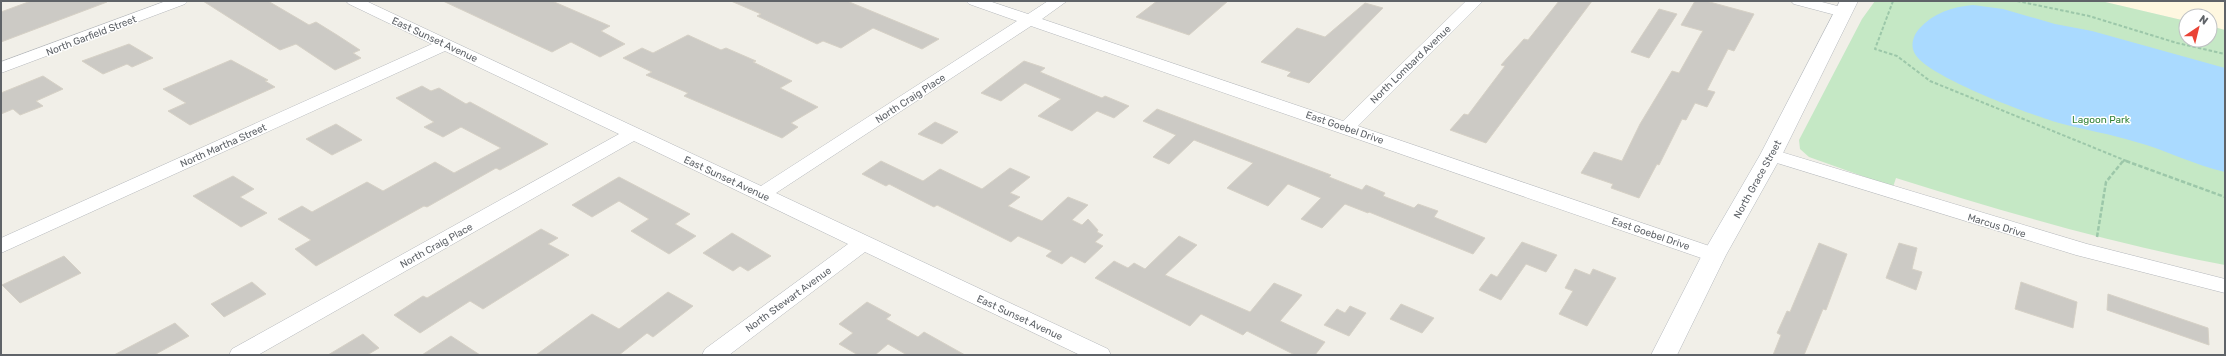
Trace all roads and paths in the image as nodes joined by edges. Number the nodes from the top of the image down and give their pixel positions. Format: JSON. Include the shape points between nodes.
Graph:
{"nodes":[{"id":1,"x":180,"y":1,"type":"edge"},
{"id":2,"x":354,"y":1,"type":"edge"},
{"id":3,"x":974,"y":1,"type":"edge"},
{"id":4,"x":1059,"y":1,"type":"edge"},
{"id":5,"x":1475,"y":1,"type":"edge"},
{"id":6,"x":1799,"y":1,"type":"edge"},
{"id":7,"x":1893,"y":1,"type":"edge"},
{"id":8,"x":2017,"y":1,"type":"edge"},
{"id":9,"x":1846,"y":7,"type":"edge"},
{"id":10,"x":1030,"y":20,"type":"junction"},
{"id":11,"x":446,"y":44,"type":"junction"},
{"id":12,"x":2225,"y":54,"type":"edge"},
{"id":13,"x":1,"y":68,"type":"edge"},
{"id":14,"x":1346,"y":128,"type":"junction"},
{"id":15,"x":633,"y":134,"type":"junction"},
{"id":16,"x":1771,"y":155,"type":"junction"},
{"id":17,"x":2124,"y":160,"type":"junction"},
{"id":18,"x":762,"y":194,"type":"junction"},
{"id":19,"x":2225,"y":197,"type":"edge"},
{"id":20,"x":863,"y":243,"type":"junction"},
{"id":21,"x":1,"y":246,"type":"edge"},
{"id":22,"x":2094,"y":253,"type":"junction"},
{"id":23,"x":1714,"y":255,"type":"junction"},
{"id":24,"x":2225,"y":286,"type":"edge"},
{"id":25,"x":240,"y":355,"type":"edge"},
{"id":26,"x":713,"y":355,"type":"edge"},
{"id":27,"x":1100,"y":355,"type":"edge"},
{"id":28,"x":1664,"y":355,"type":"edge"}],
"edges":[{"from":1,"to":13,"type":"street","name":"North Garfield Street"},
{"from":2,"to":11,"type":"street","name":"East Sunset Avenue"},
{"from":3,"to":10,"type":"street","name":"East Goebel Drive"},
{"from":4,"to":10,"type":"street","name":"North Craig Place"},
{"from":5,"to":14,"type":"street","name":"North Lombard Avenue"},
{"from":6,"to":9,"type":"street"},
{"from":7,"to":17,"type":"path","via":[[1875,49],[1897,56],[1930,81]]},
{"from":8,"to":12,"type":"path","via":[[2088,16],[2177,43]]},
{"from":9,"to":16,"type":"street","name":"North Grace Street"},
{"from":10,"to":14,"type":"street","name":"East Goebel Drive"},
{"from":10,"to":18,"type":"street","name":"North Craig Place"},
{"from":11,"to":15,"type":"street","name":"East Sunset Avenue"},
{"from":11,"to":21,"type":"street","name":"North Martha Street"},
{"from":14,"to":23,"type":"street","name":"East Goebel Drive"},
{"from":15,"to":18,"type":"street","name":"East Sunset Avenue"},
{"from":15,"to":25,"type":"street","name":"North Craig Place"},
{"from":16,"to":22,"type":"street","name":"Marcus Drive"},
{"from":16,"to":23,"type":"street","name":"North Grace Street"},
{"from":17,"to":19,"type":"path"},
{"from":17,"to":22,"type":"path","via":[[2106,182]]},
{"from":18,"to":20,"type":"street","name":"East Sunset Avenue"},
{"from":20,"to":26,"type":"street","name":"North Stewart Avenue"},
{"from":20,"to":27,"type":"street","name":"East Sunset Avenue"},
{"from":22,"to":24,"type":"street","name":"Marcus Drive"},
{"from":23,"to":28,"type":"street","name":"North Grace Street"}]}
